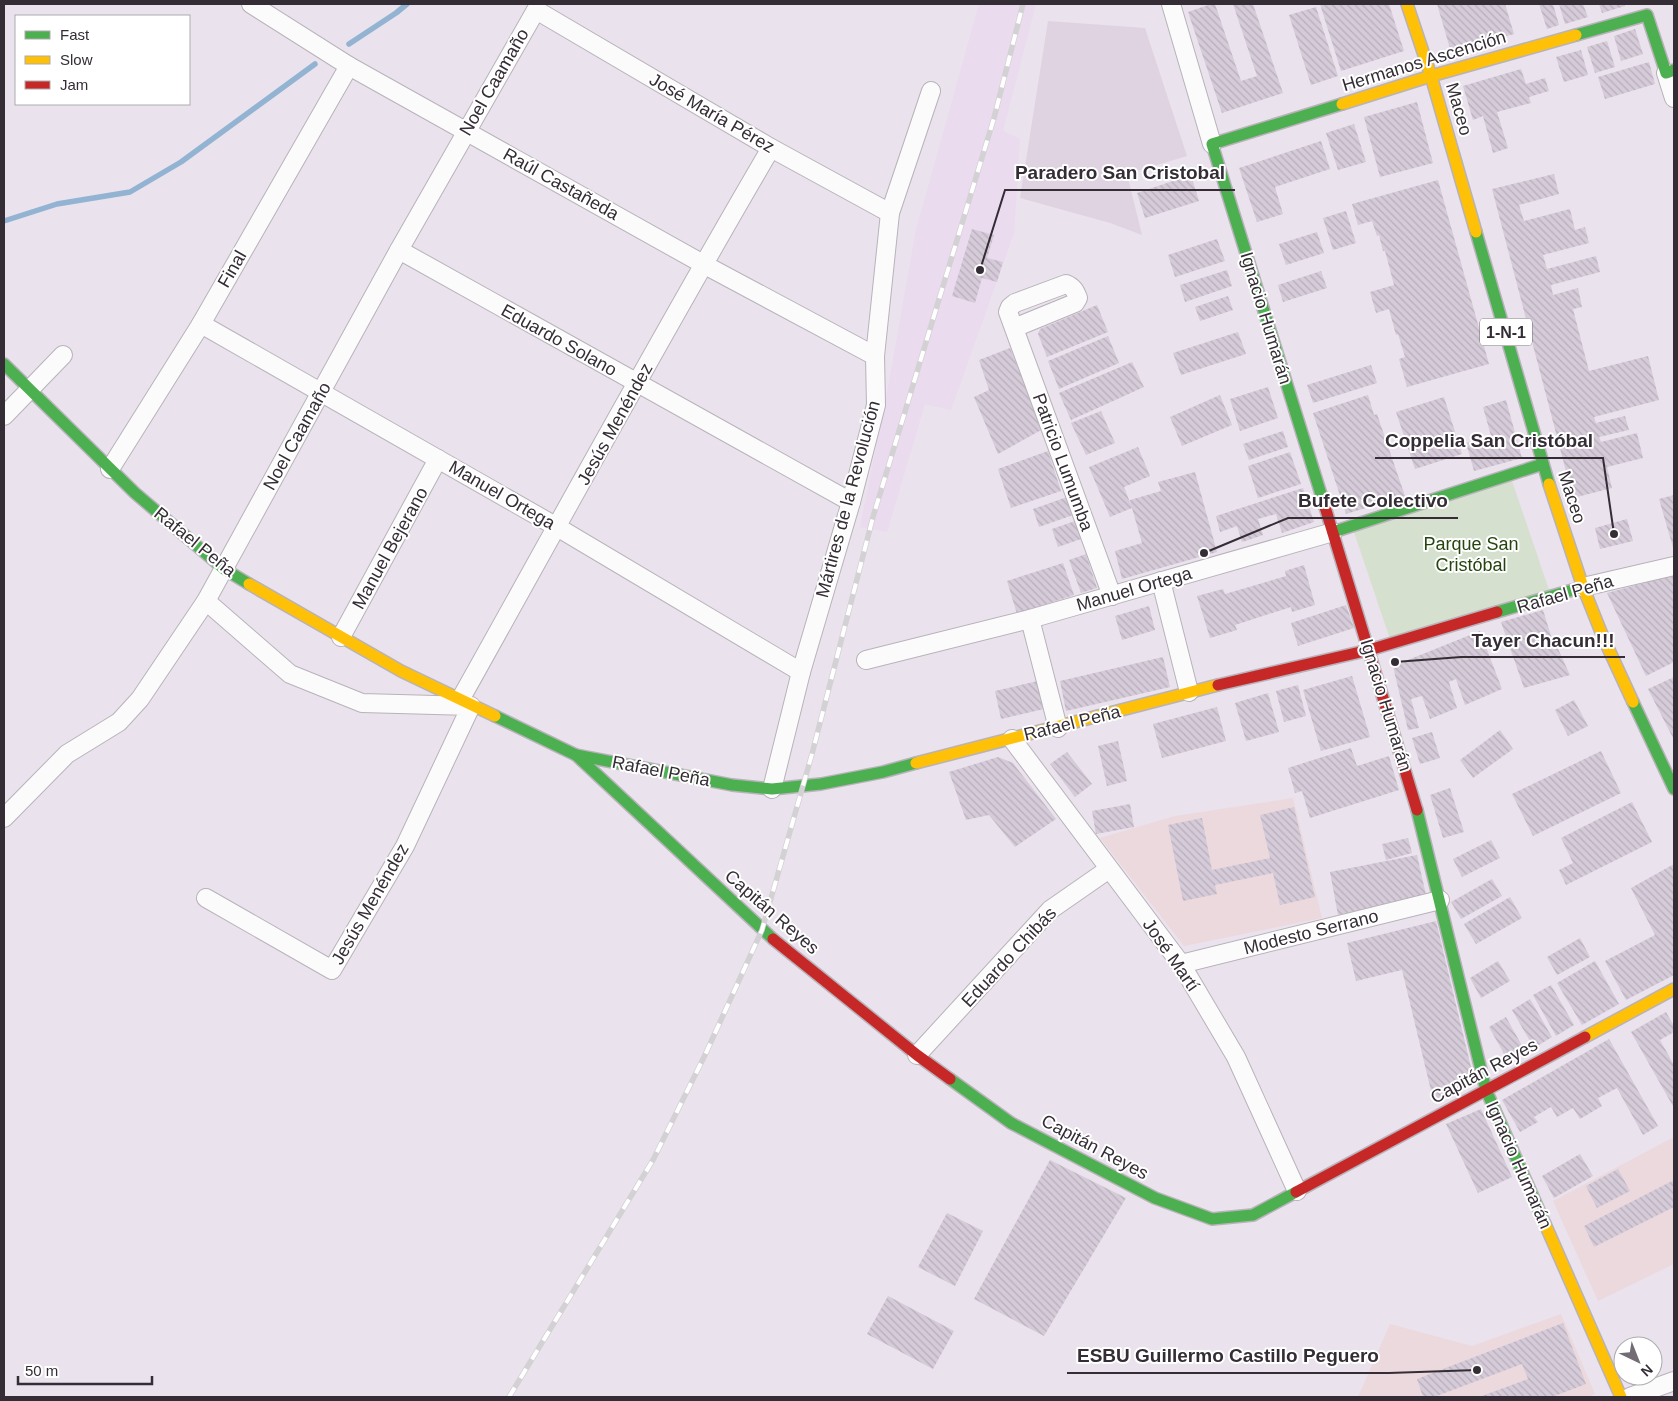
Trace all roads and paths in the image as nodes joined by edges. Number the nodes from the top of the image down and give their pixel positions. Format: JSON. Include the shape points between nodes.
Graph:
{"nodes":[{"id":1,"x":251,"y":4,"type":"edge"},
{"id":2,"x":1171,"y":4,"type":"edge"},
{"id":3,"x":1407,"y":4,"type":"edge"},
{"id":4,"x":1645,"y":9,"type":"edge"},
{"id":5,"x":536,"y":10,"type":"joint"},
{"id":6,"x":1653,"y":34,"type":"junction"},
{"id":7,"x":1674,"y":55,"type":"edge"},
{"id":8,"x":349,"y":66,"type":"junction"},
{"id":9,"x":1670,"y":71,"type":"edge"},
{"id":10,"x":1431,"y":76,"type":"junction"},
{"id":11,"x":931,"y":91,"type":"dead end"},
{"id":12,"x":1674,"y":98,"type":"edge"},
{"id":13,"x":466,"y":130,"type":"junction"},
{"id":14,"x":1212,"y":144,"type":"junction"},
{"id":15,"x":771,"y":148,"type":"junction"},
{"id":16,"x":890,"y":213,"type":"junction"},
{"id":17,"x":399,"y":250,"type":"junction"},
{"id":18,"x":703,"y":264,"type":"junction"},
{"id":19,"x":201,"y":324,"type":"junction"},
{"id":20,"x":1014,"y":328,"type":"dead end"},
{"id":21,"x":63,"y":355,"type":"dead end"},
{"id":22,"x":876,"y":356,"type":"junction"},
{"id":23,"x":4,"y":364,"type":"edge"},
{"id":24,"x":637,"y":384,"type":"junction"},
{"id":25,"x":28,"y":389,"type":"junction"},
{"id":26,"x":321,"y":393,"type":"junction"},
{"id":27,"x":4,"y":416,"type":"edge"},
{"id":28,"x":438,"y":459,"type":"junction"},
{"id":29,"x":1543,"y":464,"type":"junction"},
{"id":30,"x":110,"y":468,"type":"junction"},
{"id":31,"x":851,"y":502,"type":"junction"},
{"id":32,"x":557,"y":526,"type":"junction"},
{"id":33,"x":1333,"y":532,"type":"junction"},
{"id":34,"x":1674,"y":566,"type":"edge"},
{"id":35,"x":224,"y":569,"type":"junction"},
{"id":36,"x":1161,"y":581,"type":"junction"},
{"id":37,"x":1583,"y":587,"type":"junction"},
{"id":38,"x":1112,"y":596,"type":"junction"},
{"id":39,"x":206,"y":601,"type":"junction"},
{"id":40,"x":1030,"y":619,"type":"junction"},
{"id":41,"x":341,"y":637,"type":"junction"},
{"id":42,"x":1369,"y":650,"type":"junction"},
{"id":43,"x":866,"y":660,"type":"dead end"},
{"id":44,"x":801,"y":672,"type":"junction"},
{"id":45,"x":1189,"y":692,"type":"junction"},
{"id":46,"x":465,"y":703,"type":"junction"},
{"id":47,"x":1058,"y":728,"type":"junction"},
{"id":48,"x":1012,"y":739,"type":"junction"},
{"id":49,"x":576,"y":755,"type":"junction"},
{"id":50,"x":772,"y":789,"type":"junction"},
{"id":51,"x":1674,"y":789,"type":"edge"},
{"id":52,"x":4,"y":818,"type":"edge"},
{"id":53,"x":1109,"y":869,"type":"junction"},
{"id":54,"x":206,"y":898,"type":"dead end"},
{"id":55,"x":1440,"y":900,"type":"junction"},
{"id":56,"x":1181,"y":964,"type":"junction"},
{"id":57,"x":1674,"y":989,"type":"edge"},
{"id":58,"x":917,"y":1055,"type":"junction"},
{"id":59,"x":1486,"y":1090,"type":"junction"},
{"id":60,"x":1297,"y":1191,"type":"junction"},
{"id":61,"x":1674,"y":1381,"type":"edge"},
{"id":62,"x":1621,"y":1397,"type":"edge"},
{"id":63,"x":1630,"y":1397,"type":"edge"}],
"edges":[{"from":1,"to":8,"type":"street","name":"Raúl Castañeda"},
{"from":2,"to":14,"type":"street","name":"Ignacio Humarán"},
{"from":3,"to":10,"type":"street","name":"Maceo","number":"1-N-1"},
{"from":4,"to":6,"type":"street"},
{"from":4,"to":10,"type":"street","name":"Hermanos Ascención"},
{"from":5,"to":13,"type":"street","name":"Noel Caamaño"},
{"from":5,"to":15,"type":"street","name":"José María Pérez"},
{"from":6,"to":7,"type":"street"},
{"from":6,"to":9,"type":"street"},
{"from":8,"to":13,"type":"street","name":"Raúl Castañeda"},
{"from":8,"to":19,"type":"street","name":"Final"},
{"from":9,"to":12,"type":"street"},
{"from":10,"to":14,"type":"street","name":"Hermanos Ascención"},
{"from":10,"to":29,"type":"street","name":"Maceo","number":"1-N-1"},
{"from":11,"to":16,"type":"street","name":"Mártires de la Revolución"},
{"from":13,"to":17,"type":"street","name":"Noel Caamaño"},
{"from":13,"to":18,"type":"street","name":"Raúl Castañeda"},
{"from":14,"to":33,"type":"street","name":"Ignacio Humarán"},
{"from":15,"to":16,"type":"street","name":"José María Pérez"},
{"from":15,"to":18,"type":"street","name":"Jesús Menéndez"},
{"from":16,"to":22,"type":"street","name":"Mártires de la Revolución"},
{"from":17,"to":24,"type":"street","name":"Eduardo Solano"},
{"from":17,"to":26,"type":"street","name":"Noel Caamaño"},
{"from":18,"to":22,"type":"street","name":"Raúl Castañeda"},
{"from":18,"to":24,"type":"street","name":"Jesús Menéndez"},
{"from":19,"to":26,"type":"street","name":"Manuel Ortega"},
{"from":19,"to":30,"type":"street","name":"Final"},
{"from":20,"to":38,"type":"street","name":"Patricio Lumumba"},
{"from":21,"to":25,"type":"street"},
{"from":22,"to":31,"type":"street","name":"Mártires de la Revolución","via":[[876,405]]},
{"from":23,"to":25,"type":"street","name":"Rafael Peña"},
{"from":24,"to":31,"type":"street","name":"Eduardo Solano"},
{"from":24,"to":32,"type":"street","name":"Jesús Menéndez"},
{"from":25,"to":27,"type":"street"},
{"from":25,"to":30,"type":"street","name":"Rafael Peña"},
{"from":26,"to":28,"type":"street","name":"Manuel Ortega"},
{"from":26,"to":35,"type":"street","name":"Noel Caamaño"},
{"from":28,"to":32,"type":"street","name":"Manuel Ortega"},
{"from":28,"to":41,"type":"street","name":"Manuel Bejerano"},
{"from":29,"to":33,"type":"street","name":"Manuel Ortega"},
{"from":29,"to":37,"type":"street","name":"Maceo","number":"1-N-1"},
{"from":30,"to":35,"type":"street","name":"Rafael Peña","via":[[134,493]]},
{"from":31,"to":44,"type":"street","name":"Mártires de la Revolución"},
{"from":32,"to":44,"type":"street","name":"Manuel Ortega"},
{"from":32,"to":46,"type":"street","name":"Jesús Menéndez"},
{"from":33,"to":36,"type":"street","name":"Manuel Ortega"},
{"from":33,"to":42,"type":"street","name":"Ignacio Humarán"},
{"from":34,"to":37,"type":"street","name":"Rafael Peña"},
{"from":35,"to":39,"type":"street","name":"Noel Caamaño"},
{"from":35,"to":41,"type":"street","name":"Rafael Peña"},
{"from":36,"to":38,"type":"street","name":"Manuel Ortega"},
{"from":36,"to":45,"type":"street"},
{"from":37,"to":42,"type":"street","name":"Rafael Peña"},
{"from":37,"to":51,"type":"street","name":"Maceo","number":"1-N-1"},
{"from":38,"to":40,"type":"street","name":"Manuel Ortega"},
{"from":39,"to":46,"type":"street","name":"Rafael Peña","via":[[290,674],[362,703]]},
{"from":39,"to":52,"type":"street","name":"Noel Caamaño","via":[[140,699],[119,722],[68,754]]},
{"from":40,"to":43,"type":"street","name":"Manuel Ortega"},
{"from":40,"to":47,"type":"street"},
{"from":41,"to":46,"type":"street","name":"Rafael Peña"},
{"from":42,"to":45,"type":"street","name":"Rafael Peña"},
{"from":42,"to":55,"type":"street","name":"Ignacio Humarán","via":[[1412,791]]},
{"from":44,"to":50,"type":"street","name":"Mártires de la Revolución"},
{"from":45,"to":47,"type":"street","name":"Rafael Peña"},
{"from":46,"to":49,"type":"street","name":"Rafael Peña"},
{"from":46,"to":54,"type":"street","name":"Jesús Menéndez","via":[[405,846],[332,970]]},
{"from":47,"to":48,"type":"street","name":"Rafael Peña"},
{"from":48,"to":50,"type":"street","name":"Rafael Peña","via":[[883,772]]},
{"from":48,"to":53,"type":"street","name":"José Martí"},
{"from":49,"to":50,"type":"street","name":"Rafael Peña"},
{"from":49,"to":58,"type":"street","name":"Capitán Reyes","via":[[762,930]]},
{"from":53,"to":56,"type":"street","name":"José Martí"},
{"from":53,"to":58,"type":"street","name":"Eduardo Chibás","via":[[1050,910]]},
{"from":55,"to":56,"type":"street","name":"Modesto Serrano"},
{"from":55,"to":59,"type":"street","name":"Ignacio Humarán"},
{"from":56,"to":60,"type":"street","name":"José Martí","via":[[1236,1057]]},
{"from":57,"to":59,"type":"street","name":"Capitán Reyes"},
{"from":58,"to":60,"type":"street","name":"Capitán Reyes","via":[[1011,1123],[1155,1198],[1212,1219],[1254,1215]]},
{"from":59,"to":60,"type":"street","name":"Capitán Reyes"},
{"from":59,"to":62,"type":"street","name":"Ignacio Humarán"},
{"from":61,"to":63,"type":"street"}]}
